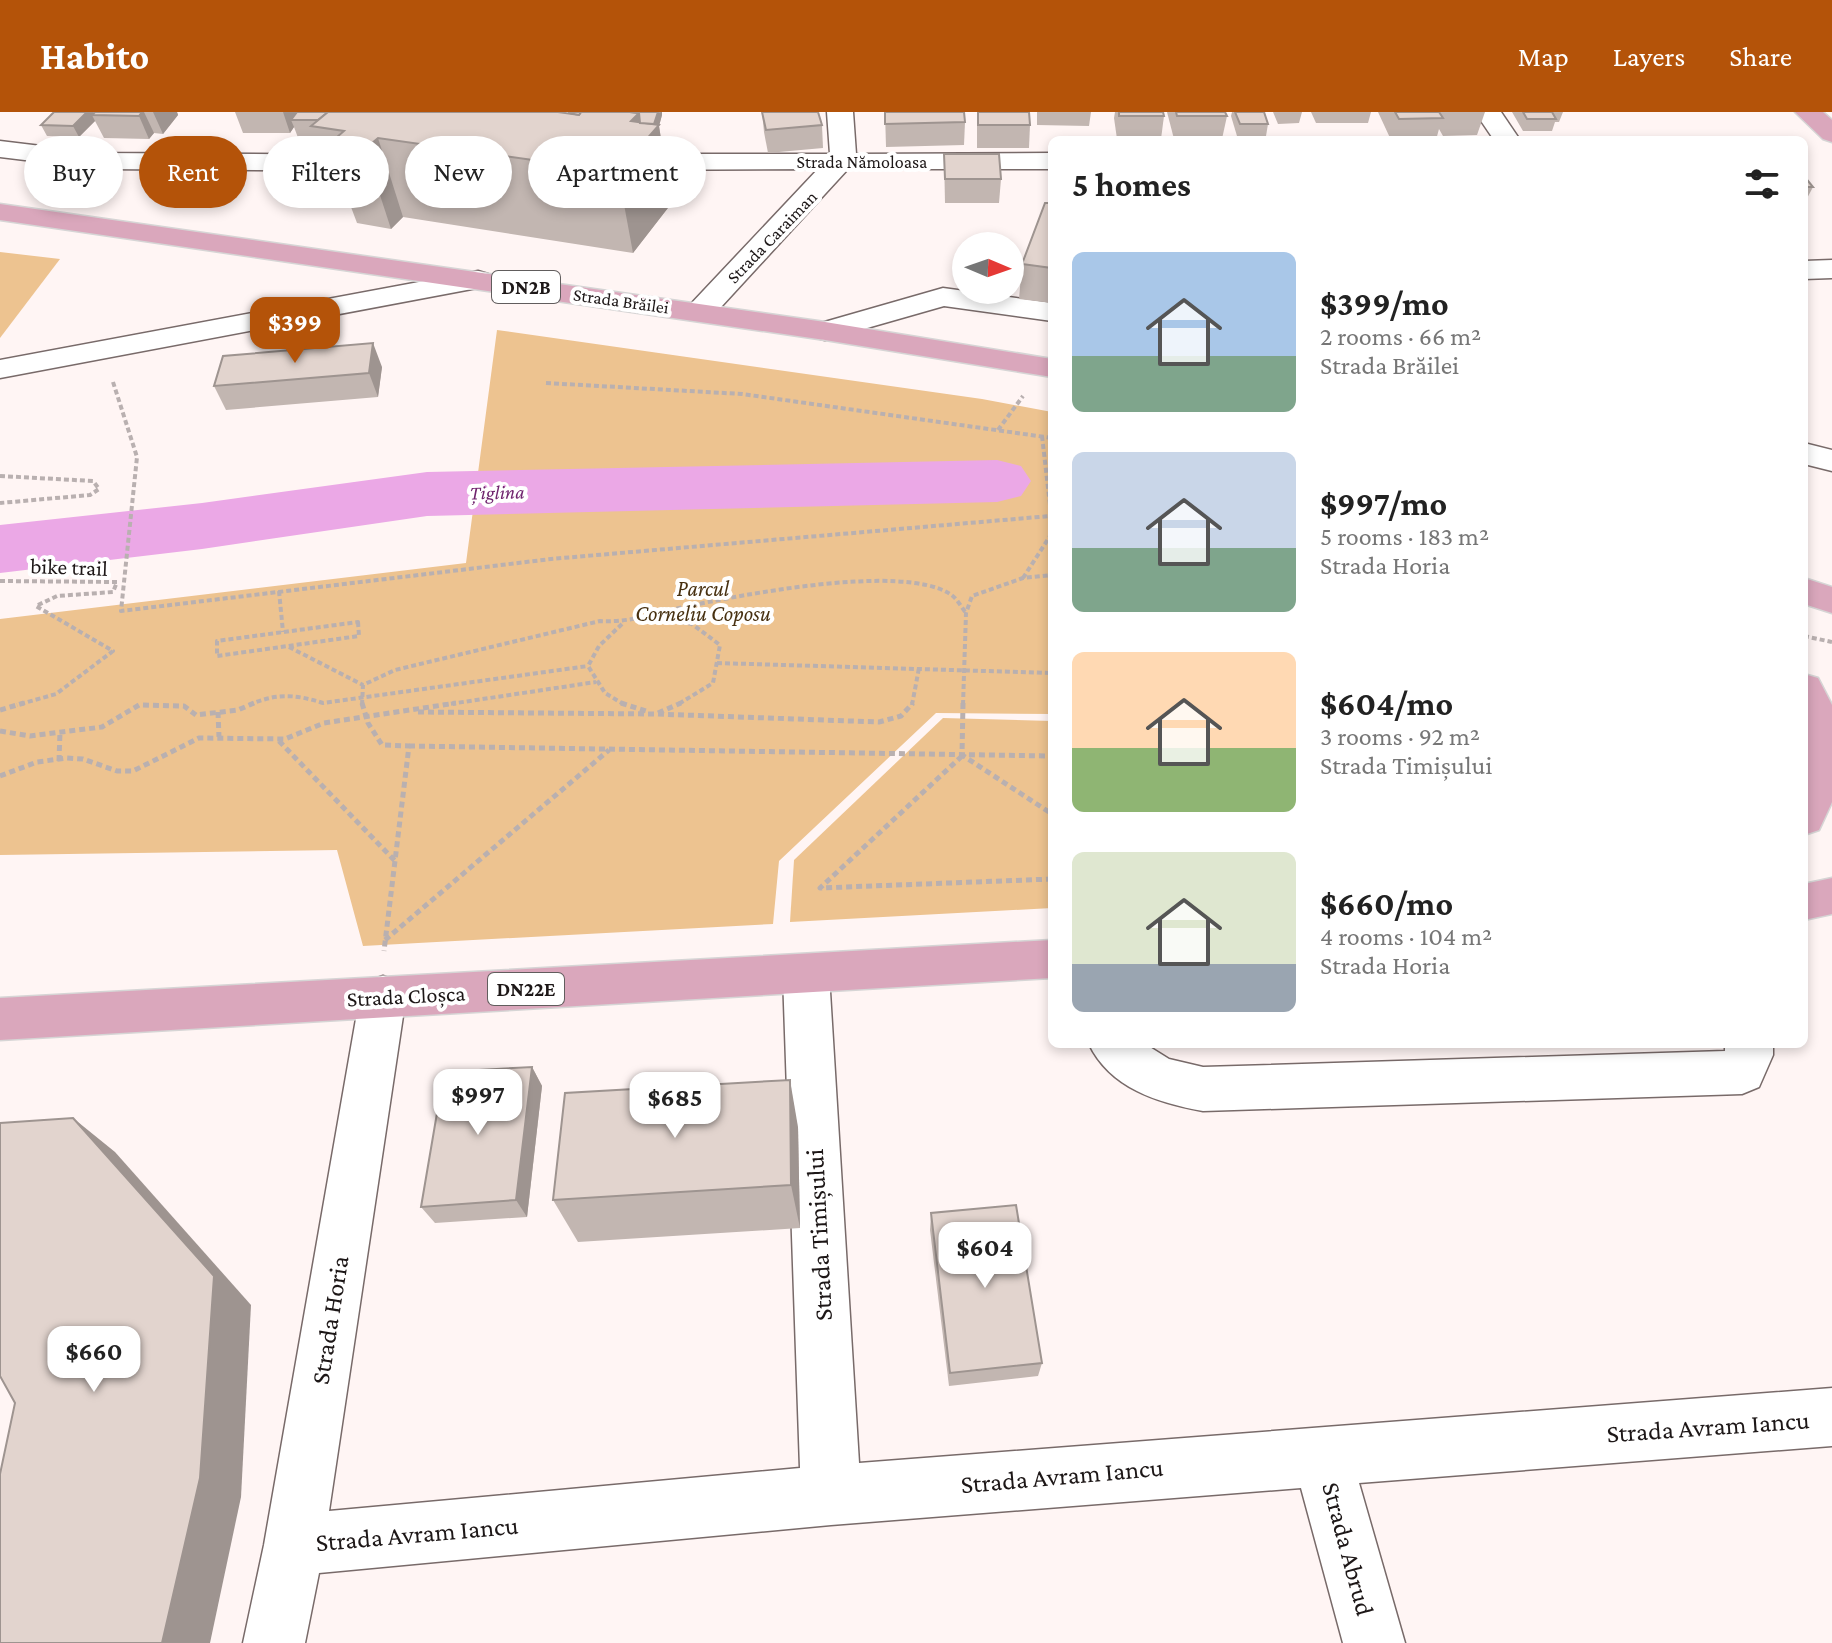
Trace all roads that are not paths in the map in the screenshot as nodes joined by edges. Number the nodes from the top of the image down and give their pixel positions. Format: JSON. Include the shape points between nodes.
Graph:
{"nodes":[{"id":1,"x":840,"y":112,"type":"edge"},
{"id":2,"x":1488,"y":112,"type":"edge"},
{"id":3,"x":1808,"y":112,"type":"edge"},
{"id":4,"x":1832,"y":134,"type":"edge"},
{"id":5,"x":1504,"y":136,"type":"edge"},
{"id":6,"x":0,"y":149,"type":"edge"},
{"id":7,"x":1048,"y":161,"type":"edge"},
{"id":8,"x":706,"y":162,"type":"edge"},
{"id":9,"x":840,"y":162,"type":"junction"},
{"id":10,"x":405,"y":163,"type":"edge"},
{"id":11,"x":0,"y":212,"type":"edge"},
{"id":12,"x":478,"y":280,"type":"junction"},
{"id":13,"x":1048,"y":311,"type":"edge"},
{"id":14,"x":699,"y":313,"type":"junction"},
{"id":15,"x":825,"y":331,"type":"junction"},
{"id":16,"x":1048,"y":367,"type":"edge"},
{"id":17,"x":0,"y":369,"type":"edge"},
{"id":18,"x":1808,"y":454,"type":"edge"},
{"id":19,"x":1832,"y":461,"type":"edge"},
{"id":20,"x":1808,"y":592,"type":"edge"},
{"id":21,"x":1832,"y":600,"type":"edge"},
{"id":22,"x":1808,"y":700,"type":"edge"},
{"id":23,"x":1808,"y":810,"type":"edge"},
{"id":24,"x":1832,"y":896,"type":"edge"},
{"id":25,"x":1808,"y":901,"type":"edge"},
{"id":26,"x":1808,"y":910,"type":"edge"},
{"id":27,"x":1832,"y":913,"type":"edge"},
{"id":28,"x":1048,"y":962,"type":"edge"},
{"id":29,"x":806,"y":975,"type":"junction"},
{"id":30,"x":383,"y":996,"type":"junction"},
{"id":31,"x":0,"y":1019,"type":"edge"},
{"id":32,"x":1116,"y":1048,"type":"edge"},
{"id":33,"x":1749,"y":1048,"type":"edge"},
{"id":34,"x":1832,"y":1417,"type":"edge"},
{"id":35,"x":1322,"y":1456,"type":"junction"},
{"id":36,"x":831,"y":1495,"type":"junction"},
{"id":37,"x":294,"y":1545,"type":"junction"},
{"id":38,"x":274,"y":1643,"type":"edge"},
{"id":39,"x":1374,"y":1643,"type":"edge"}],
"edges":[{"from":1,"to":9,"type":"street"},
{"from":2,"to":5,"type":"street"},
{"from":3,"to":4,"type":"main road"},
{"from":6,"to":10,"type":"street","via":[[99,161]]},
{"from":7,"to":9,"type":"street","name":"Strada Nămoloasa"},
{"from":8,"to":9,"type":"street","name":"Strada Nămoloasa"},
{"from":9,"to":14,"type":"street","name":"Strada Caraiman"},
{"from":11,"to":12,"type":"main road","name":"Strada Brăilei","number":"DN2B"},
{"from":12,"to":14,"type":"main road","name":"Strada Brăilei","number":"DN2B"},
{"from":12,"to":17,"type":"street"},
{"from":13,"to":15,"type":"street","via":[[943,297]]},
{"from":14,"to":15,"type":"main road","name":"Strada Brăilei","number":"DN2B"},
{"from":15,"to":16,"type":"main road","name":"Strada Brăilei","number":"DN2B"},
{"from":18,"to":19,"type":"street"},
{"from":20,"to":21,"type":"main road"},
{"from":22,"to":23,"type":"main road","via":[[1822,743],[1820,786]]},
{"from":24,"to":25,"type":"main road"},
{"from":26,"to":27,"type":"main road"},
{"from":28,"to":29,"type":"main road","name":"Strada Cloșca","number":"DN22E"},
{"from":29,"to":30,"type":"main road","name":"Strada Cloșca","number":"DN22E"},
{"from":29,"to":36,"type":"street","name":"Strada Timișului"},
{"from":30,"to":31,"type":"main road","name":"Strada Cloșca","number":"DN22E"},
{"from":30,"to":37,"type":"street","name":"Strada Horia"},
{"from":32,"to":33,"type":"street","via":[[1128,1063],[1168,1084],[1203,1089],[1742,1072]]},
{"from":34,"to":35,"type":"street","name":"Strada Avram Iancu"},
{"from":35,"to":36,"type":"street","name":"Strada Avram Iancu"},
{"from":35,"to":39,"type":"street","name":"Strada Abrud"},
{"from":36,"to":37,"type":"street","name":"Strada Avram Iancu"},
{"from":37,"to":38,"type":"street","name":"Strada Horia"}]}
